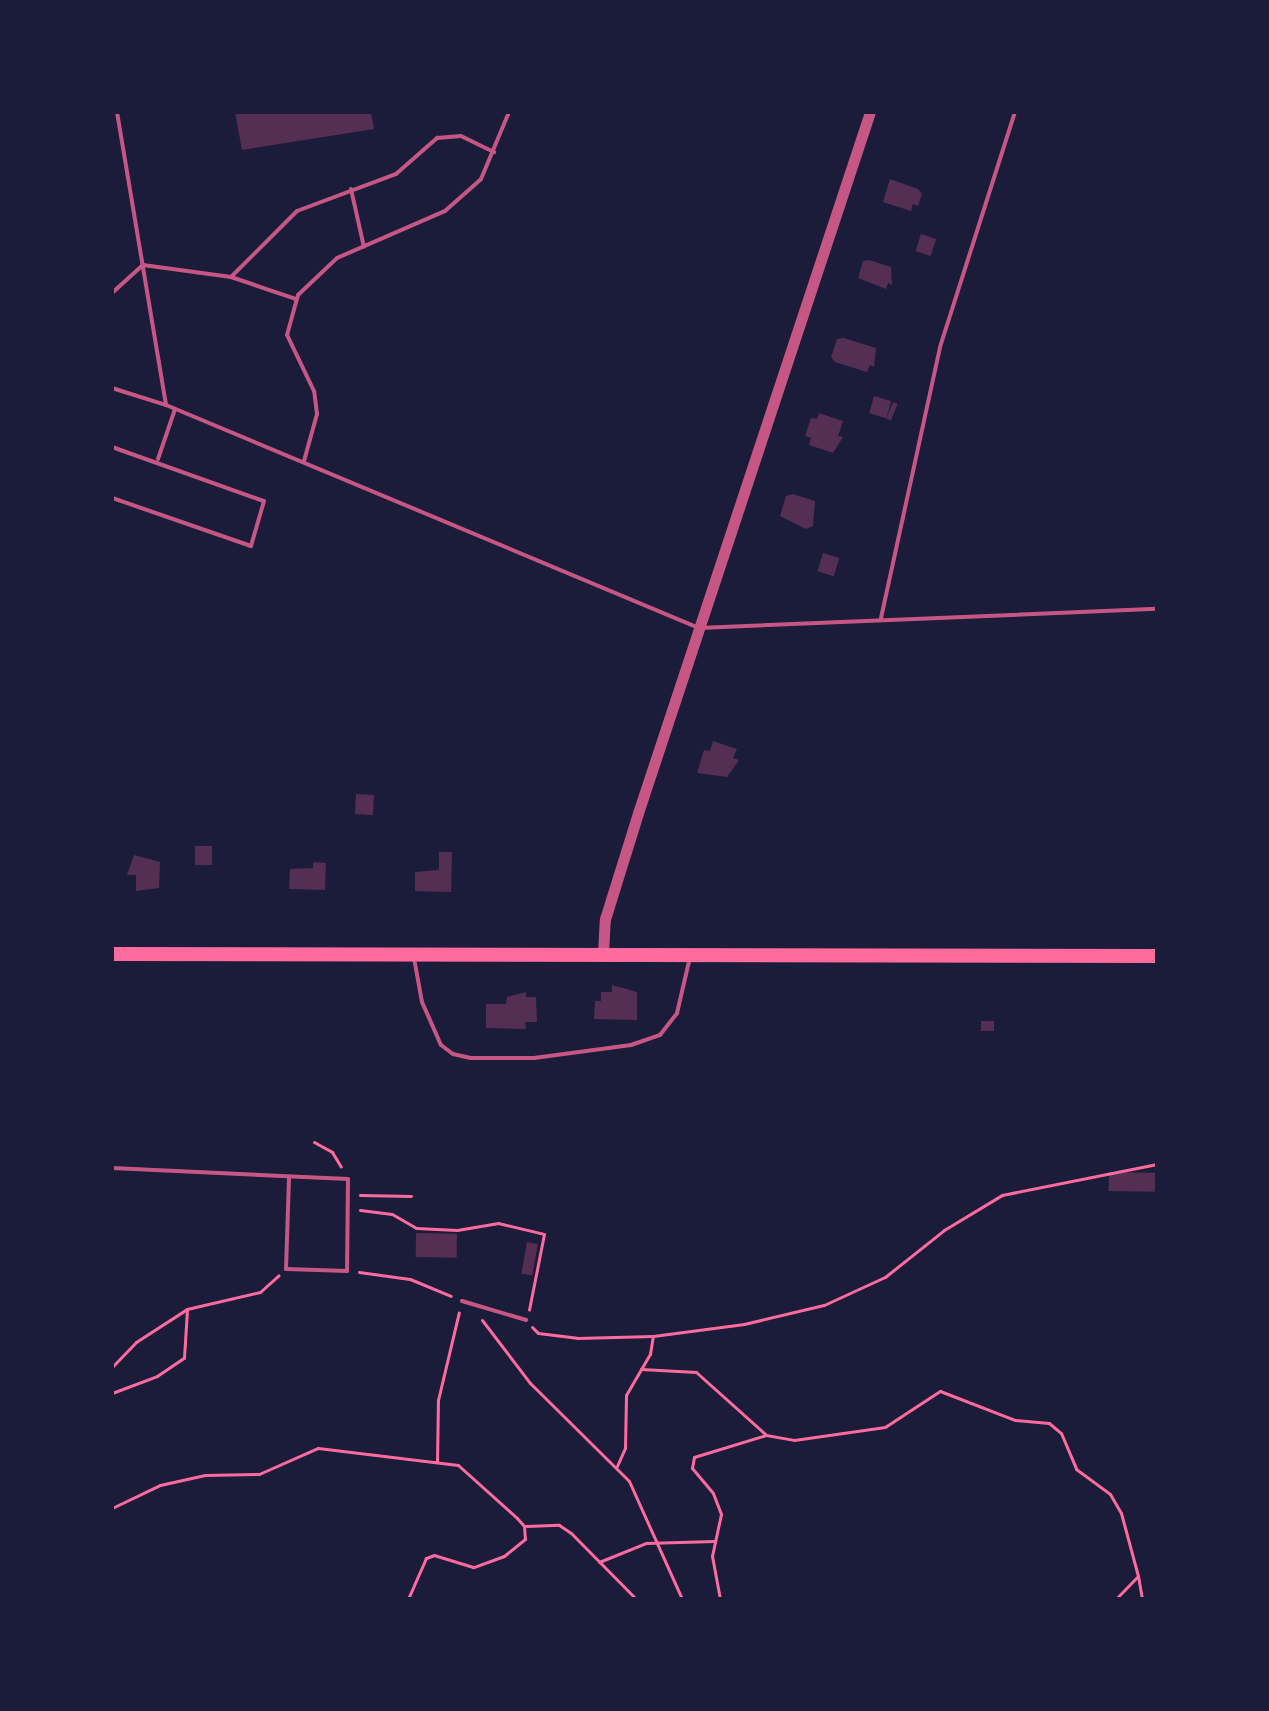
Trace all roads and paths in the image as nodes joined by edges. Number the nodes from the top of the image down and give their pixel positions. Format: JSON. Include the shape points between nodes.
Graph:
{"nodes":[{"id":1,"x":117,"y":112,"type":"edge"},
{"id":2,"x":509,"y":112,"type":"edge"},
{"id":3,"x":870,"y":112,"type":"edge"},
{"id":4,"x":1015,"y":112,"type":"edge"},
{"id":5,"x":494,"y":152,"type":"junction"},
{"id":6,"x":351,"y":189,"type":"junction"},
{"id":7,"x":364,"y":247,"type":"junction"},
{"id":8,"x":143,"y":265,"type":"junction"},
{"id":9,"x":231,"y":277,"type":"junction"},
{"id":10,"x":112,"y":293,"type":"edge"},
{"id":11,"x":296,"y":299,"type":"junction"},
{"id":12,"x":112,"y":388,"type":"edge"},
{"id":13,"x":166,"y":405,"type":"junction"},
{"id":14,"x":175,"y":409,"type":"junction"},
{"id":15,"x":112,"y":447,"type":"edge"},
{"id":16,"x":157,"y":460,"type":"junction"},
{"id":17,"x":304,"y":461,"type":"junction"},
{"id":18,"x":112,"y":498,"type":"edge"},
{"id":19,"x":1157,"y":609,"type":"edge"},
{"id":20,"x":881,"y":618,"type":"junction"},
{"id":21,"x":699,"y":628,"type":"junction"},
{"id":22,"x":112,"y":954,"type":"edge"},
{"id":23,"x":603,"y":954,"type":"junction"},
{"id":24,"x":690,"y":954,"type":"junction"},
{"id":25,"x":414,"y":955,"type":"junction"},
{"id":26,"x":1157,"y":956,"type":"edge"},
{"id":27,"x":314,"y":1142,"type":"dead end"},
{"id":28,"x":1157,"y":1164,"type":"edge"},
{"id":29,"x":112,"y":1168,"type":"edge"},
{"id":30,"x":289,"y":1177,"type":"junction"},
{"id":31,"x":343,"y":1179,"type":"junction"},
{"id":32,"x":348,"y":1194,"type":"junction"},
{"id":33,"x":411,"y":1196,"type":"dead end"},
{"id":34,"x":348,"y":1209,"type":"junction"},
{"id":35,"x":286,"y":1269,"type":"junction"},
{"id":36,"x":347,"y":1271,"type":"junction"},
{"id":37,"x":462,"y":1301,"type":"junction"},
{"id":38,"x":187,"y":1309,"type":"junction"},
{"id":39,"x":526,"y":1320,"type":"junction"},
{"id":40,"x":653,"y":1336,"type":"junction"},
{"id":41,"x":112,"y":1367,"type":"edge"},
{"id":42,"x":641,"y":1369,"type":"junction"},
{"id":43,"x":112,"y":1393,"type":"edge"},
{"id":44,"x":766,"y":1435,"type":"junction"},
{"id":45,"x":437,"y":1462,"type":"junction"},
{"id":46,"x":617,"y":1466,"type":"junction"},
{"id":47,"x":112,"y":1508,"type":"edge"},
{"id":48,"x":524,"y":1526,"type":"junction"},
{"id":49,"x":714,"y":1541,"type":"junction"},
{"id":50,"x":660,"y":1543,"type":"junction"},
{"id":51,"x":599,"y":1562,"type":"junction"},
{"id":52,"x":1138,"y":1576,"type":"junction"},
{"id":53,"x":408,"y":1599,"type":"edge"},
{"id":54,"x":636,"y":1599,"type":"edge"},
{"id":55,"x":682,"y":1599,"type":"edge"},
{"id":56,"x":720,"y":1599,"type":"edge"},
{"id":57,"x":1116,"y":1599,"type":"edge"},
{"id":58,"x":1142,"y":1599,"type":"edge"}],
"edges":[{"from":1,"to":8,"type":"lane"},
{"from":2,"to":5,"type":"lane"},
{"from":3,"to":21,"type":"street"},
{"from":4,"to":20,"type":"lane","via":[[940,347]]},
{"from":5,"to":6,"type":"lane","via":[[447,134],[396,174]]},
{"from":5,"to":7,"type":"lane","via":[[481,179],[445,211]]},
{"from":6,"to":7,"type":"lane"},
{"from":6,"to":9,"type":"lane","via":[[297,211]]},
{"from":7,"to":11,"type":"lane","via":[[337,258]]},
{"from":8,"to":9,"type":"lane"},
{"from":8,"to":10,"type":"lane"},
{"from":8,"to":13,"type":"lane"},
{"from":9,"to":11,"type":"lane"},
{"from":11,"to":17,"type":"lane","via":[[287,335],[314,391],[317,414]]},
{"from":12,"to":13,"type":"lane"},
{"from":13,"to":14,"type":"lane"},
{"from":14,"to":16,"type":"lane"},
{"from":14,"to":17,"type":"lane"},
{"from":15,"to":16,"type":"lane"},
{"from":16,"to":18,"type":"lane","via":[[264,501],[251,546]]},
{"from":17,"to":21,"type":"lane"},
{"from":19,"to":20,"type":"lane"},
{"from":20,"to":21,"type":"lane"},
{"from":21,"to":23,"type":"street","via":[[611,899]]},
{"from":22,"to":25,"type":"highway"},
{"from":23,"to":24,"type":"highway"},
{"from":23,"to":25,"type":"highway"},
{"from":24,"to":25,"type":"lane","via":[[677,1013],[660,1035],[589,1053],[519,1058],[471,1058],[441,1045],[422,1002]]},
{"from":24,"to":26,"type":"highway"},
{"from":27,"to":31,"type":"path","via":[[339,1161]]},
{"from":28,"to":40,"type":"path","via":[[1002,1195],[944,1230],[885,1277],[824,1305],[744,1324]]},
{"from":29,"to":30,"type":"lane"},
{"from":30,"to":31,"type":"lane"},
{"from":30,"to":35,"type":"lane"},
{"from":31,"to":32,"type":"lane","via":[[348,1179]]},
{"from":32,"to":33,"type":"path"},
{"from":32,"to":34,"type":"lane"},
{"from":34,"to":36,"type":"lane"},
{"from":34,"to":39,"type":"path","via":[[392,1214],[416,1228],[457,1230],[498,1223],[544,1234]]},
{"from":35,"to":36,"type":"lane"},
{"from":35,"to":38,"type":"path","via":[[260,1292]]},
{"from":36,"to":37,"type":"path","via":[[410,1279]]},
{"from":37,"to":39,"type":"lane"},
{"from":37,"to":45,"type":"path","via":[[438,1400]]},
{"from":37,"to":46,"type":"path","via":[[488,1326],[530,1383]]},
{"from":38,"to":41,"type":"path","via":[[136,1342]]},
{"from":38,"to":43,"type":"path","via":[[184,1358],[157,1376]]},
{"from":39,"to":40,"type":"path","via":[[538,1333]]},
{"from":40,"to":42,"type":"path"},
{"from":42,"to":44,"type":"path","via":[[696,1372]]},
{"from":42,"to":46,"type":"path","via":[[626,1395],[625,1448]]},
{"from":44,"to":49,"type":"path","via":[[694,1457],[691,1464],[719,1504]]},
{"from":44,"to":52,"type":"path","via":[[794,1440],[885,1427],[900,1422],[940,1391],[1015,1420],[1049,1423],[1061,1433],[1076,1469],[1110,1494],[1121,1513]]},
{"from":45,"to":47,"type":"path","via":[[318,1448],[259,1474],[205,1475],[160,1485]]},
{"from":45,"to":48,"type":"path","via":[[468,1471]]},
{"from":46,"to":50,"type":"path"},
{"from":48,"to":51,"type":"path","via":[[559,1525]]},
{"from":48,"to":53,"type":"path","via":[[522,1543],[485,1564],[461,1567],[434,1555],[426,1558]]},
{"from":49,"to":50,"type":"path"},
{"from":49,"to":56,"type":"path"},
{"from":50,"to":51,"type":"path","via":[[627,1548]]},
{"from":50,"to":55,"type":"path"},
{"from":51,"to":54,"type":"path"},
{"from":52,"to":57,"type":"path"},
{"from":52,"to":58,"type":"path"}]}
